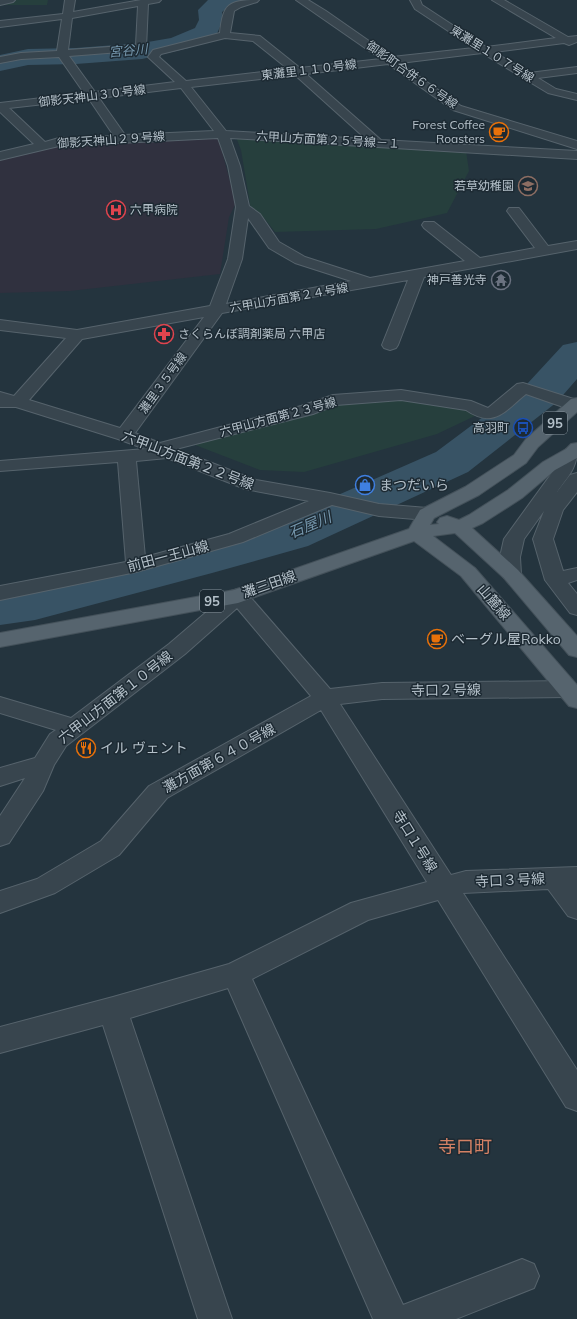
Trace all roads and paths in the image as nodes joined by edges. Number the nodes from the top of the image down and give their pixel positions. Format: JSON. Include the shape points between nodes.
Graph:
{"nodes":[{"id":1,"x":10,"y":0,"type":"edge"},
{"id":2,"x":70,"y":0,"type":"edge"},
{"id":3,"x":156,"y":0,"type":"edge"},
{"id":4,"x":254,"y":0,"type":"edge"},
{"id":5,"x":301,"y":0,"type":"edge"},
{"id":6,"x":415,"y":0,"type":"edge"},
{"id":7,"x":497,"y":0,"type":"edge"},
{"id":8,"x":0,"y":2,"type":"edge"},
{"id":9,"x":143,"y":3,"type":"junction"},
{"id":10,"x":67,"y":16,"type":"junction"},
{"id":11,"x":0,"y":24,"type":"edge"},
{"id":12,"x":225,"y":35,"type":"junction"},
{"id":13,"x":577,"y":38,"type":"edge"},
{"id":14,"x":565,"y":40,"type":"junction"},
{"id":15,"x":577,"y":47,"type":"edge"},
{"id":16,"x":483,"y":49,"type":"junction"},
{"id":17,"x":64,"y":55,"type":"junction"},
{"id":18,"x":0,"y":60,"type":"edge"},
{"id":19,"x":392,"y":60,"type":"junction"},
{"id":20,"x":577,"y":70,"type":"edge"},
{"id":21,"x":297,"y":71,"type":"junction"},
{"id":22,"x":527,"y":76,"type":"junction"},
{"id":23,"x":184,"y":85,"type":"junction"},
{"id":24,"x":93,"y":95,"type":"junction"},
{"id":25,"x":577,"y":97,"type":"edge"},
{"id":26,"x":0,"y":106,"type":"edge"},
{"id":27,"x":223,"y":134,"type":"junction"},
{"id":28,"x":122,"y":139,"type":"junction"},
{"id":29,"x":378,"y":143,"type":"junction"},
{"id":30,"x":577,"y":145,"type":"edge"},
{"id":31,"x":43,"y":146,"type":"junction"},
{"id":32,"x":577,"y":155,"type":"edge"},
{"id":33,"x":0,"y":156,"type":"edge"},
{"id":34,"x":243,"y":207,"type":"junction"},
{"id":35,"x":514,"y":211,"type":"dead end"},
{"id":36,"x":429,"y":225,"type":"dead end"},
{"id":37,"x":577,"y":245,"type":"edge"},
{"id":38,"x":544,"y":251,"type":"junction"},
{"id":39,"x":477,"y":263,"type":"junction"},
{"id":40,"x":418,"y":274,"type":"junction"},
{"id":41,"x":371,"y":282,"type":"junction"},
{"id":42,"x":216,"y":311,"type":"junction"},
{"id":43,"x":0,"y":325,"type":"edge"},
{"id":44,"x":77,"y":335,"type":"junction"},
{"id":45,"x":390,"y":345,"type":"dead end"},
{"id":46,"x":0,"y":397,"type":"edge"},
{"id":47,"x":18,"y":402,"type":"junction"},
{"id":48,"x":0,"y":404,"type":"edge"},
{"id":49,"x":574,"y":404,"type":"edge"},
{"id":50,"x":124,"y":435,"type":"junction"},
{"id":51,"x":575,"y":450,"type":"edge"},
{"id":52,"x":165,"y":451,"type":"junction"},
{"id":53,"x":127,"y":457,"type":"junction"},
{"id":54,"x":0,"y":466,"type":"edge"},
{"id":55,"x":577,"y":480,"type":"edge"},
{"id":56,"x":330,"y":499,"type":"junction"},
{"id":57,"x":379,"y":510,"type":"junction"},
{"id":58,"x":427,"y":514,"type":"junction"},
{"id":59,"x":459,"y":527,"type":"junction"},
{"id":60,"x":416,"y":533,"type":"junction"},
{"id":61,"x":136,"y":566,"type":"junction"},
{"id":62,"x":511,"y":574,"type":"junction"},
{"id":63,"x":577,"y":574,"type":"edge"},
{"id":64,"x":554,"y":580,"type":"junction"},
{"id":65,"x":0,"y":594,"type":"edge"},
{"id":66,"x":238,"y":596,"type":"junction"},
{"id":67,"x":577,"y":608,"type":"edge"},
{"id":68,"x":0,"y":640,"type":"edge"},
{"id":69,"x":577,"y":650,"type":"edge"},
{"id":70,"x":572,"y":694,"type":"edge"},
{"id":71,"x":325,"y":698,"type":"junction"},
{"id":72,"x":0,"y":705,"type":"edge"},
{"id":73,"x":75,"y":728,"type":"junction"},
{"id":74,"x":43,"y":764,"type":"junction"},
{"id":75,"x":0,"y":777,"type":"edge"},
{"id":76,"x":0,"y":836,"type":"edge"},
{"id":77,"x":566,"y":877,"type":"edge"},
{"id":78,"x":445,"y":889,"type":"junction"},
{"id":79,"x":0,"y":902,"type":"edge"},
{"id":80,"x":577,"y":908,"type":"edge"},
{"id":81,"x":236,"y":974,"type":"junction"},
{"id":82,"x":113,"y":1010,"type":"junction"},
{"id":83,"x":0,"y":1040,"type":"edge"},
{"id":84,"x":577,"y":1097,"type":"edge"},
{"id":85,"x":522,"y":1276,"type":"dead end"},
{"id":86,"x":215,"y":1319,"type":"edge"},
{"id":87,"x":391,"y":1319,"type":"edge"},
{"id":88,"x":411,"y":1319,"type":"edge"}],
"edges":[{"from":1,"to":8,"type":"street"},
{"from":2,"to":10,"type":"street"},
{"from":3,"to":9,"type":"street"},
{"from":4,"to":12,"type":"street","via":[[233,6],[228,11]]},
{"from":5,"to":19,"type":"street","name":"御影町合併６６号線"},
{"from":6,"to":16,"type":"street","name":"東灘里１０７号線","via":[[418,7]]},
{"from":7,"to":14,"type":"street"},
{"from":9,"to":10,"type":"street"},
{"from":9,"to":17,"type":"street","via":[[141,48]]},
{"from":10,"to":11,"type":"street"},
{"from":10,"to":17,"type":"street"},
{"from":12,"to":21,"type":"street","via":[[256,38]]},
{"from":12,"to":23,"type":"street","via":[[157,52],[153,57]]},
{"from":13,"to":14,"type":"street","name":"東灘里１１０号線"},
{"from":14,"to":15,"type":"street"},
{"from":14,"to":16,"type":"street","name":"東灘里１１０号線"},
{"from":16,"to":19,"type":"street","name":"東灘里１１０号線"},
{"from":16,"to":22,"type":"street","name":"東灘里１０７号線"},
{"from":17,"to":18,"type":"street","via":[[21,56]]},
{"from":17,"to":24,"type":"street"},
{"from":19,"to":21,"type":"street","name":"東灘里１１０号線"},
{"from":19,"to":30,"type":"street","name":"御影町合併６６号線","via":[[458,108]]},
{"from":20,"to":22,"type":"street"},
{"from":21,"to":23,"type":"street","name":"東灘里１１０号線"},
{"from":21,"to":29,"type":"street"},
{"from":22,"to":25,"type":"street","name":"東灘里１０７号線","via":[[552,91]]},
{"from":23,"to":24,"type":"street","name":"御影天神山３０号線"},
{"from":23,"to":27,"type":"street"},
{"from":24,"to":26,"type":"street","name":"御影天神山３０号線"},
{"from":24,"to":28,"type":"street"},
{"from":26,"to":31,"type":"street"},
{"from":27,"to":28,"type":"street","name":"御影天神山２９号線"},
{"from":27,"to":29,"type":"street","name":"六甲山方面第２５号線－１"},
{"from":27,"to":34,"type":"street","via":[[234,166]]},
{"from":28,"to":31,"type":"street","name":"御影天神山２９号線","via":[[59,142]]},
{"from":29,"to":32,"type":"street","name":"六甲山方面第２５号線－１"},
{"from":31,"to":33,"type":"street","name":"御影天神山２９号線"},
{"from":34,"to":41,"type":"street","via":[[255,217],[274,244],[300,260]]},
{"from":34,"to":42,"type":"street","name":"灘里３５号線","via":[[235,259]]},
{"from":35,"to":38,"type":"street"},
{"from":36,"to":39,"type":"street"},
{"from":37,"to":38,"type":"street","name":"六甲山方面第２４号線"},
{"from":38,"to":39,"type":"street","name":"六甲山方面第２４号線"},
{"from":39,"to":40,"type":"street","name":"六甲山方面第２４号線"},
{"from":40,"to":41,"type":"street","name":"六甲山方面第２４号線"},
{"from":40,"to":45,"type":"street"},
{"from":41,"to":42,"type":"street","name":"六甲山方面第２４号線"},
{"from":42,"to":44,"type":"street","name":"六甲山方面第２４号線"},
{"from":42,"to":50,"type":"street","name":"灘里３５号線"},
{"from":43,"to":44,"type":"street","name":"六甲山方面第２４号線"},
{"from":44,"to":47,"type":"street"},
{"from":46,"to":47,"type":"street","name":"六甲山方面第２２号線"},
{"from":47,"to":48,"type":"street"},
{"from":47,"to":50,"type":"street","name":"六甲山方面第２２号線"},
{"from":49,"to":52,"type":"street","name":"六甲山方面第２３号線","via":[[523,388],[491,414],[471,406],[401,395],[333,400],[308,410]]},
{"from":49,"to":58,"type":"main road","number":"95","via":[[532,443],[520,459],[472,491]]},
{"from":50,"to":52,"type":"street","name":"六甲山方面第２２号線"},
{"from":51,"to":59,"type":"main road","name":"灘三田線","number":"95","via":[[549,466],[515,494]]},
{"from":51,"to":62,"type":"street","via":[[514,539],[510,557]]},
{"from":52,"to":53,"type":"street"},
{"from":52,"to":56,"type":"street","name":"六甲山方面第２２号線","via":[[252,486]]},
{"from":53,"to":54,"type":"street"},
{"from":53,"to":61,"type":"street"},
{"from":55,"to":64,"type":"street","via":[[554,509],[543,539]]},
{"from":56,"to":57,"type":"street","name":"六甲山方面第２２号線"},
{"from":56,"to":61,"type":"street","name":"前田一王山線","via":[[236,538]]},
{"from":57,"to":58,"type":"street"},
{"from":57,"to":60,"type":"street"},
{"from":58,"to":59,"type":"main road"},
{"from":58,"to":60,"type":"main road"},
{"from":59,"to":60,"type":"main road","name":"灘三田線","number":"95"},
{"from":59,"to":62,"type":"main road"},
{"from":60,"to":66,"type":"main road","name":"灘三田線","number":"95"},
{"from":60,"to":70,"type":"main road","name":"山麓線","via":[[468,572]]},
{"from":61,"to":65,"type":"street","name":"前田一王山線"},
{"from":62,"to":69,"type":"main road"},
{"from":63,"to":64,"type":"street"},
{"from":64,"to":67,"type":"street"},
{"from":66,"to":68,"type":"main road","name":"灘三田線","number":"95"},
{"from":66,"to":71,"type":"street","name":"寺口１号線"},
{"from":66,"to":73,"type":"street","name":"六甲山方面第１０号線","via":[[177,649]]},
{"from":70,"to":71,"type":"street","name":"寺口２号線","via":[[382,691]]},
{"from":71,"to":78,"type":"street","name":"寺口１号線"},
{"from":71,"to":79,"type":"street","name":"灘方面第６４０号線","via":[[158,792],[110,848],[46,886]]},
{"from":72,"to":73,"type":"street"},
{"from":73,"to":74,"type":"street","name":"六甲山方面第１０号線","via":[[58,740]]},
{"from":74,"to":75,"type":"street"},
{"from":74,"to":76,"type":"street","name":"六甲山方面第１０号線","via":[[34,785]]},
{"from":77,"to":78,"type":"street","name":"寺口３号線","via":[[466,882]]},
{"from":77,"to":80,"type":"street"},
{"from":78,"to":81,"type":"street","name":"寺口３号線","via":[[361,911]]},
{"from":78,"to":84,"type":"street","name":"寺口１号線"},
{"from":81,"to":82,"type":"street","name":"寺口３号線"},
{"from":81,"to":87,"type":"street"},
{"from":82,"to":83,"type":"street","name":"寺口３号線"},
{"from":82,"to":86,"type":"street"},
{"from":85,"to":88,"type":"street"}]}
